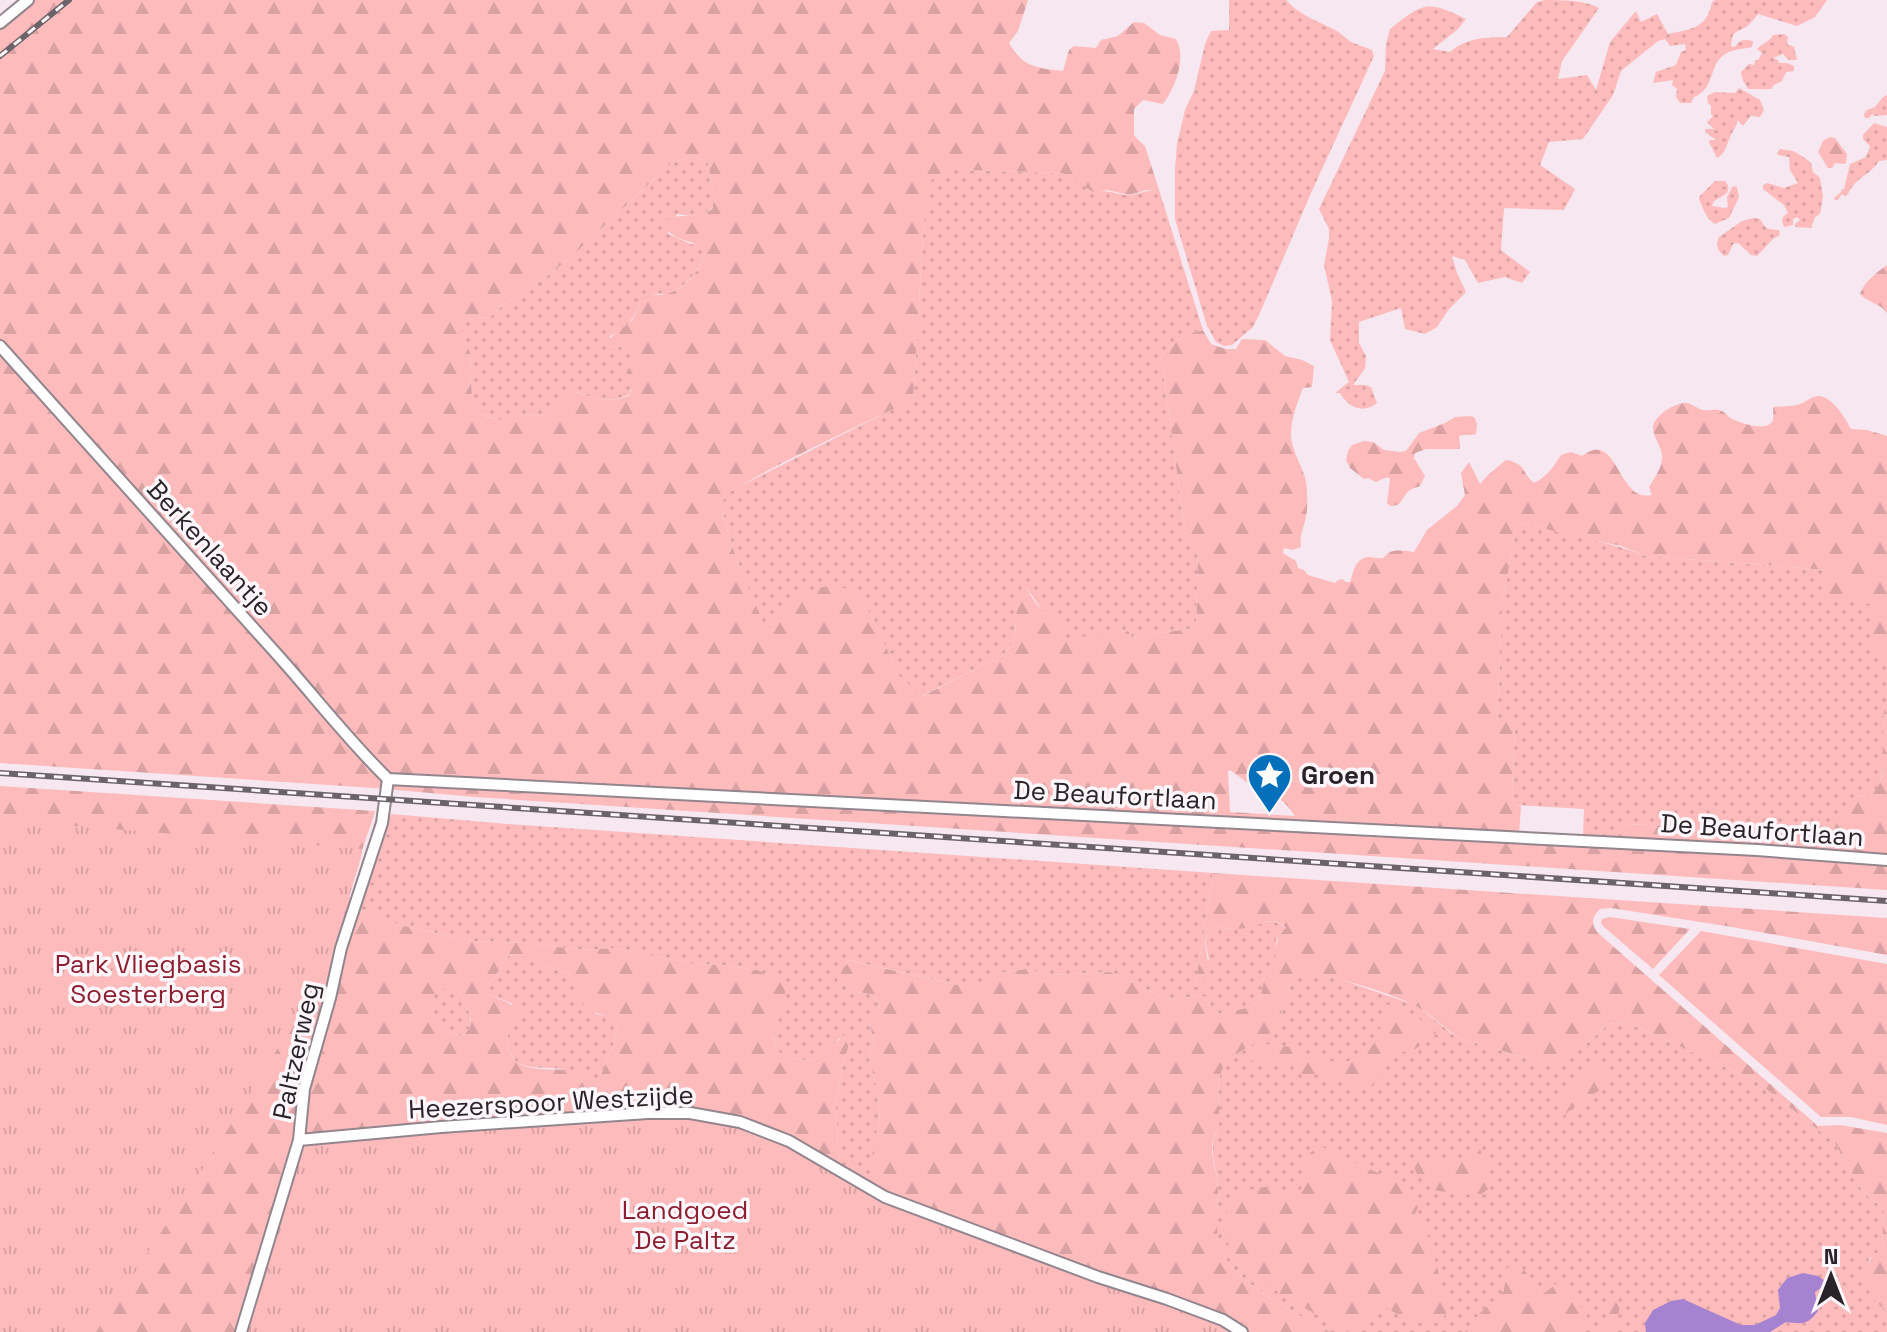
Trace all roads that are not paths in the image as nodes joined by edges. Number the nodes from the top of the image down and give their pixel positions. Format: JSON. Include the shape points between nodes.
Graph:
{"nodes":[{"id":1,"x":28,"y":0,"type":"edge"},
{"id":2,"x":0,"y":23,"type":"edge"},
{"id":3,"x":0,"y":346,"type":"edge"},
{"id":4,"x":388,"y":779,"type":"junction"},
{"id":5,"x":1887,"y":860,"type":"edge"},
{"id":6,"x":299,"y":1140,"type":"junction"},
{"id":7,"x":241,"y":1332,"type":"edge"},
{"id":8,"x":1242,"y":1332,"type":"edge"}],
"edges":[{"from":1,"to":2,"type":"street"},
{"from":3,"to":4,"type":"street","name":"Berkenlaantje"},
{"from":4,"to":5,"type":"street","name":"De Beaufortlaan"},
{"from":4,"to":6,"type":"street","name":"Paltzerweg","via":[[382,823],[341,948],[304,1089]]},
{"from":6,"to":7,"type":"street","name":"Paltzerweg"},
{"from":6,"to":8,"type":"street","name":"Heezerspoor Westzijde","via":[[648,1113],[690,1113],[740,1122],[789,1141],[885,1197],[1223,1320]]}]}
